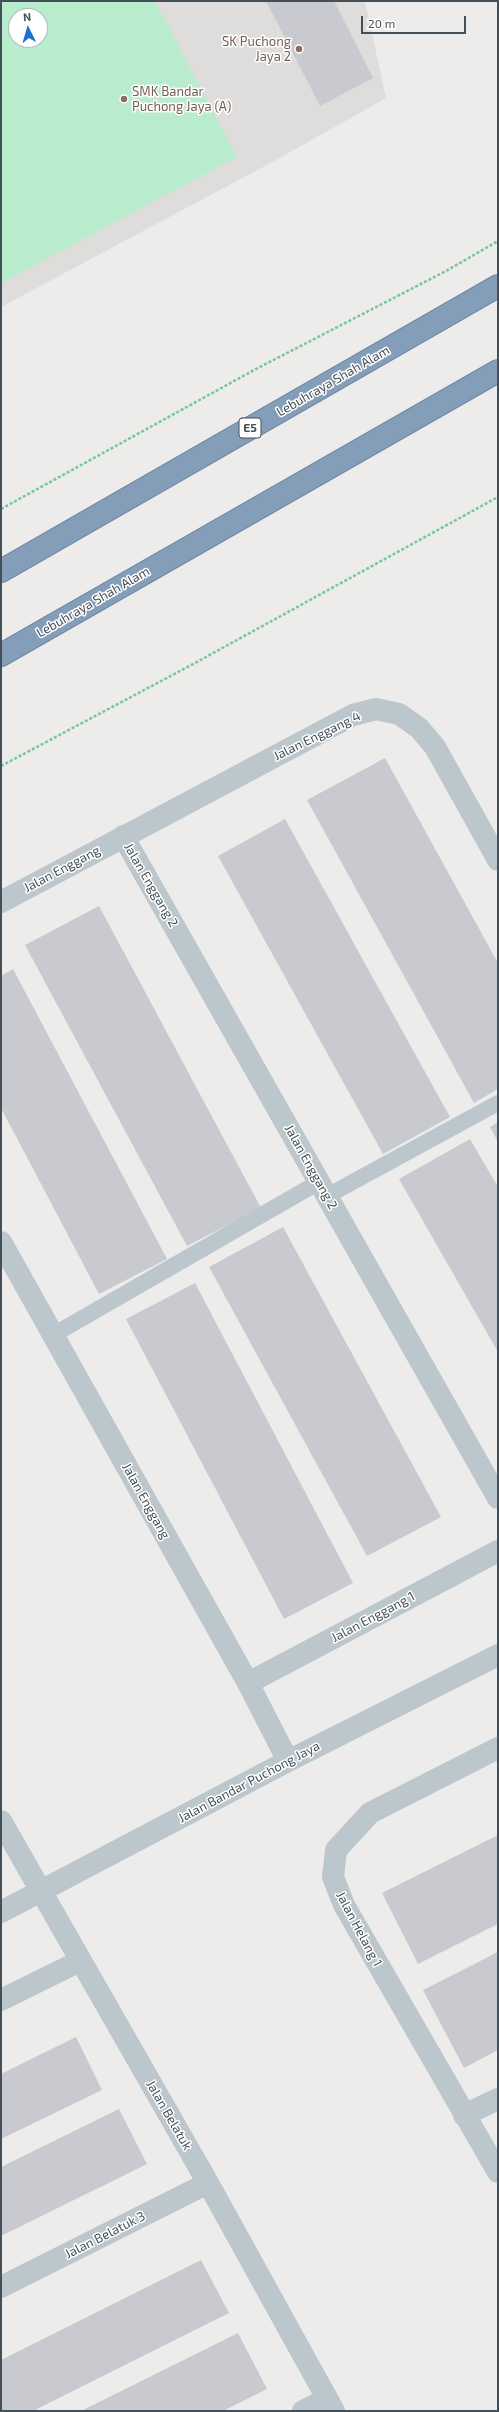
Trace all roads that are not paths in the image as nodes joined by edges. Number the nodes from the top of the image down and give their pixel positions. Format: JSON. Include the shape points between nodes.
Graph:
{"nodes":[{"id":1,"x":498,"y":286,"type":"edge"},
{"id":2,"x":498,"y":371,"type":"edge"},
{"id":3,"x":1,"y":571,"type":"edge"},
{"id":4,"x":1,"y":655,"type":"edge"},
{"id":5,"x":123,"y":836,"type":"junction"},
{"id":6,"x":498,"y":860,"type":"edge"},
{"id":7,"x":1,"y":902,"type":"edge"},
{"id":8,"x":498,"y":1103,"type":"edge"},
{"id":9,"x":323,"y":1189,"type":"junction"},
{"id":10,"x":1,"y":1242,"type":"edge"},
{"id":11,"x":53,"y":1335,"type":"junction"},
{"id":12,"x":498,"y":1498,"type":"edge"},
{"id":13,"x":498,"y":1552,"type":"edge"},
{"id":14,"x":498,"y":1654,"type":"edge"},
{"id":15,"x":248,"y":1683,"type":"junction"},
{"id":16,"x":498,"y":1748,"type":"edge"},
{"id":17,"x":288,"y":1761,"type":"junction"},
{"id":18,"x":1,"y":1821,"type":"edge"},
{"id":19,"x":40,"y":1893,"type":"junction"},
{"id":20,"x":1,"y":1912,"type":"edge"},
{"id":21,"x":80,"y":1961,"type":"junction"},
{"id":22,"x":1,"y":2000,"type":"edge"},
{"id":23,"x":498,"y":2099,"type":"edge"},
{"id":24,"x":464,"y":2115,"type":"junction"},
{"id":25,"x":498,"y":2172,"type":"edge"},
{"id":26,"x":208,"y":2183,"type":"junction"},
{"id":27,"x":1,"y":2287,"type":"edge"},
{"id":28,"x":330,"y":2405,"type":"edge"},
{"id":29,"x":303,"y":2411,"type":"edge"}],
"edges":[{"from":1,"to":3,"type":"highway","name":"Lebuhraya Shah Alam","number":"E5"},
{"from":2,"to":4,"type":"highway","name":"Lebuhraya Shah Alam"},
{"from":5,"to":6,"type":"street","name":"Jalan Enggang 4","via":[[353,715],[376,710],[399,714],[419,728],[435,747]]},
{"from":5,"to":7,"type":"street","name":"Jalan Enggang"},
{"from":5,"to":9,"type":"street","name":"Jalan Enggang 2"},
{"from":8,"to":9,"type":"lane"},
{"from":9,"to":11,"type":"lane"},
{"from":9,"to":12,"type":"street","name":"Jalan Enggang 2"},
{"from":10,"to":11,"type":"street","name":"Jalan Enggang"},
{"from":11,"to":15,"type":"street","name":"Jalan Enggang"},
{"from":13,"to":15,"type":"street","name":"Jalan Enggang 1"},
{"from":14,"to":17,"type":"street","name":"Jalan Bandar Puchong Jaya"},
{"from":15,"to":17,"type":"street","name":"Jalan Enggang"},
{"from":16,"to":24,"type":"street","name":"Jalan Helang 1","via":[[370,1813],[336,1850],[333,1877],[344,1905]]},
{"from":17,"to":19,"type":"street","name":"Jalan Bandar Puchong Jaya"},
{"from":18,"to":19,"type":"street","name":"Jalan Belatuk"},
{"from":19,"to":20,"type":"street","name":"Jalan Bandar Puchong Jaya"},
{"from":19,"to":21,"type":"street","name":"Jalan Belatuk"},
{"from":21,"to":22,"type":"street"},
{"from":21,"to":26,"type":"street","name":"Jalan Belatuk"},
{"from":23,"to":24,"type":"street"},
{"from":24,"to":25,"type":"street","name":"Jalan Helang 1"},
{"from":26,"to":27,"type":"street","name":"Jalan Belatuk 3"},
{"from":26,"to":28,"type":"street","name":"Jalan Belatuk"},
{"from":28,"to":29,"type":"street"}]}
